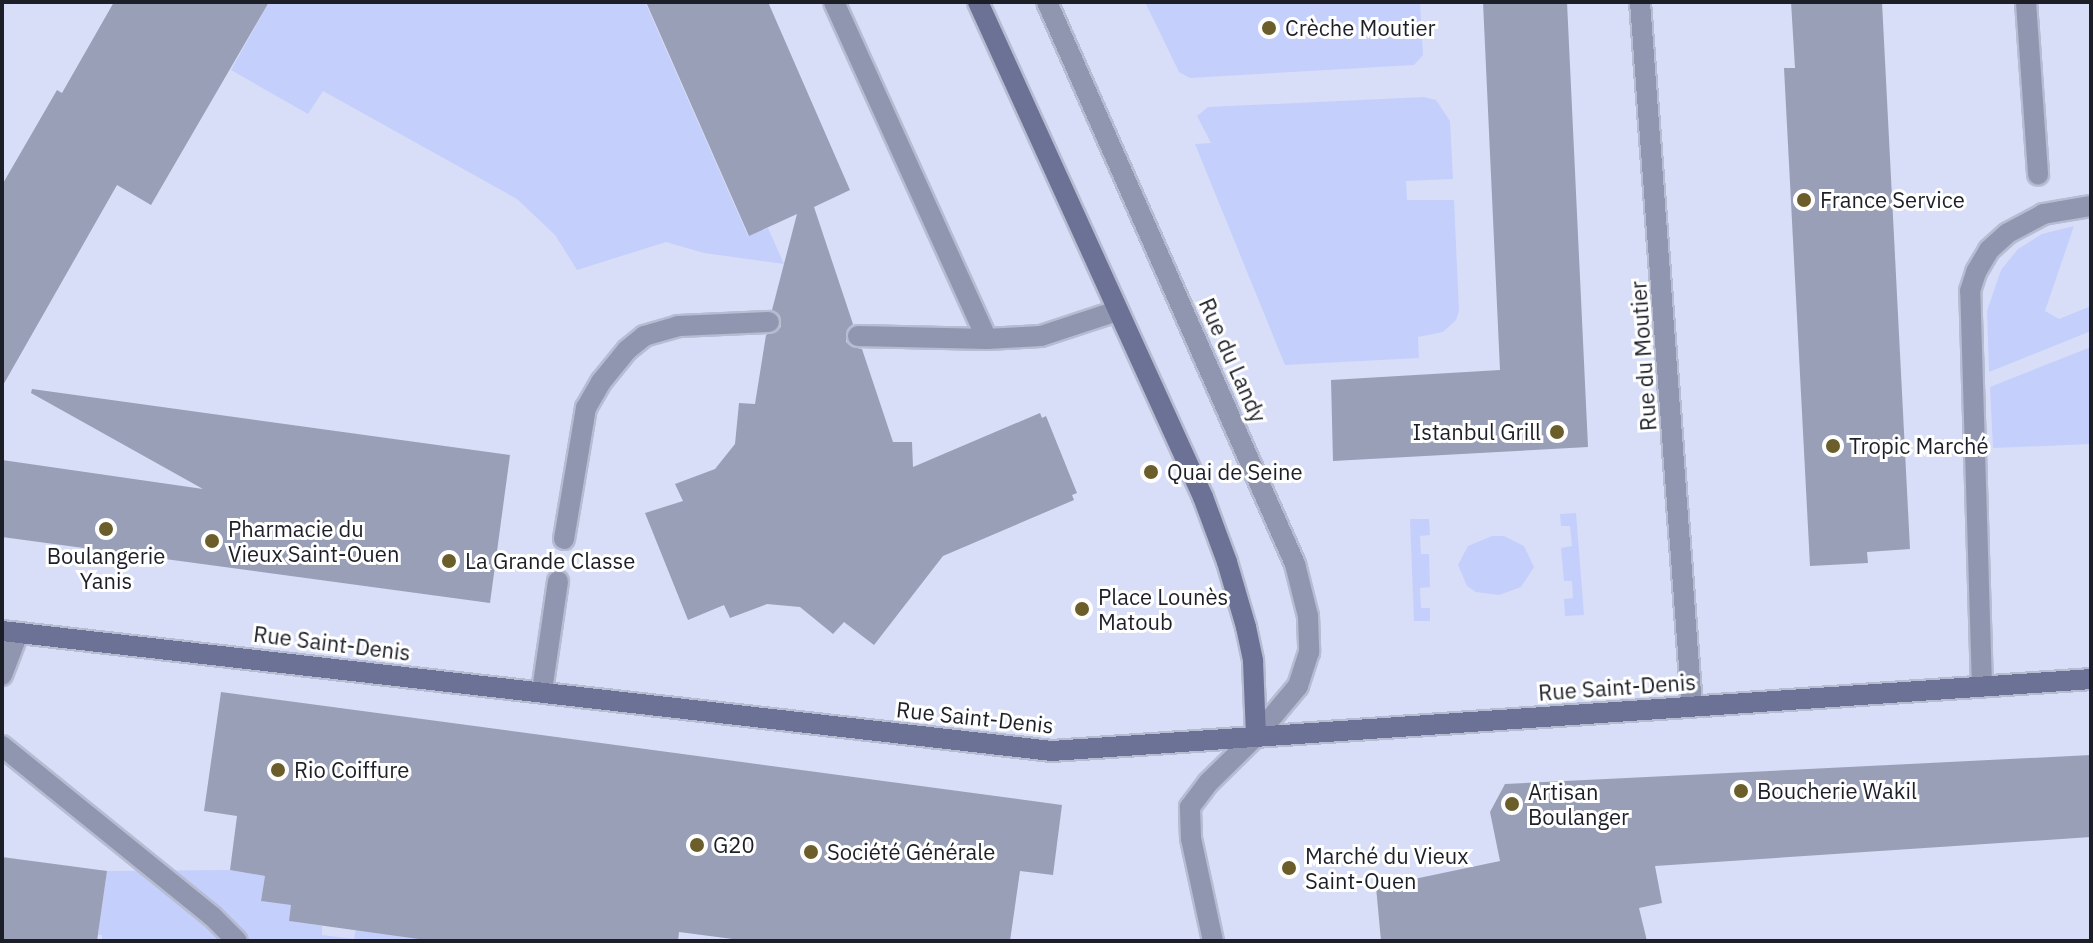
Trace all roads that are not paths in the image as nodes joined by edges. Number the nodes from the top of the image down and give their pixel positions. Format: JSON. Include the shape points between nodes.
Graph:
{"nodes":[{"id":1,"x":834,"y":2,"type":"edge"},
{"id":2,"x":978,"y":2,"type":"edge"},
{"id":3,"x":1047,"y":2,"type":"edge"},
{"id":4,"x":1640,"y":2,"type":"edge"},
{"id":5,"x":2026,"y":2,"type":"edge"},
{"id":6,"x":2038,"y":175,"type":"dead end"},
{"id":7,"x":2091,"y":206,"type":"edge"},
{"id":8,"x":1117,"y":311,"type":"junction"},
{"id":9,"x":769,"y":322,"type":"dead end"},
{"id":10,"x":858,"y":336,"type":"dead end"},
{"id":11,"x":987,"y":339,"type":"junction"},
{"id":12,"x":564,"y":539,"type":"dead end"},
{"id":13,"x":558,"y":581,"type":"dead end"},
{"id":14,"x":10,"y":632,"type":"edge"},
{"id":15,"x":2,"y":675,"type":"edge"},
{"id":16,"x":2091,"y":679,"type":"edge"},
{"id":17,"x":1982,"y":687,"type":"junction"},
{"id":18,"x":542,"y":691,"type":"junction"},
{"id":19,"x":1692,"y":706,"type":"junction"},
{"id":20,"x":1256,"y":736,"type":"junction"},
{"id":21,"x":2,"y":746,"type":"edge"},
{"id":22,"x":237,"y":941,"type":"edge"},
{"id":23,"x":1213,"y":941,"type":"edge"}],
"edges":[{"from":1,"to":11,"type":"street"},
{"from":2,"to":8,"type":"main road"},
{"from":3,"to":20,"type":"street","name":"Rue du Landy","via":[[1295,564],[1308,616],[1309,652],[1298,686]]},
{"from":4,"to":19,"type":"street","name":"Rue du Moutier"},
{"from":5,"to":6,"type":"street"},
{"from":7,"to":17,"type":"street","via":[[2043,214],[2008,233],[1989,250],[1970,291]]},
{"from":8,"to":11,"type":"street","via":[[1041,336]]},
{"from":8,"to":20,"type":"main road","via":[[1203,497],[1237,590],[1253,661]]},
{"from":9,"to":12,"type":"street","via":[[678,326],[644,336],[627,350],[586,408]]},
{"from":10,"to":11,"type":"street"},
{"from":13,"to":18,"type":"street"},
{"from":14,"to":15,"type":"street"},
{"from":14,"to":18,"type":"main road","name":"Rue Saint-Denis"},
{"from":16,"to":17,"type":"main road","name":"Rue Saint-Denis"},
{"from":17,"to":19,"type":"main road","name":"Rue Saint-Denis"},
{"from":18,"to":20,"type":"main road","name":"Rue Saint-Denis","via":[[1052,751]]},
{"from":19,"to":20,"type":"main road","name":"Rue Saint-Denis"},
{"from":20,"to":23,"type":"street","name":"Rue du Landy","via":[[1190,807],[1191,838]]},
{"from":21,"to":22,"type":"street"}]}
